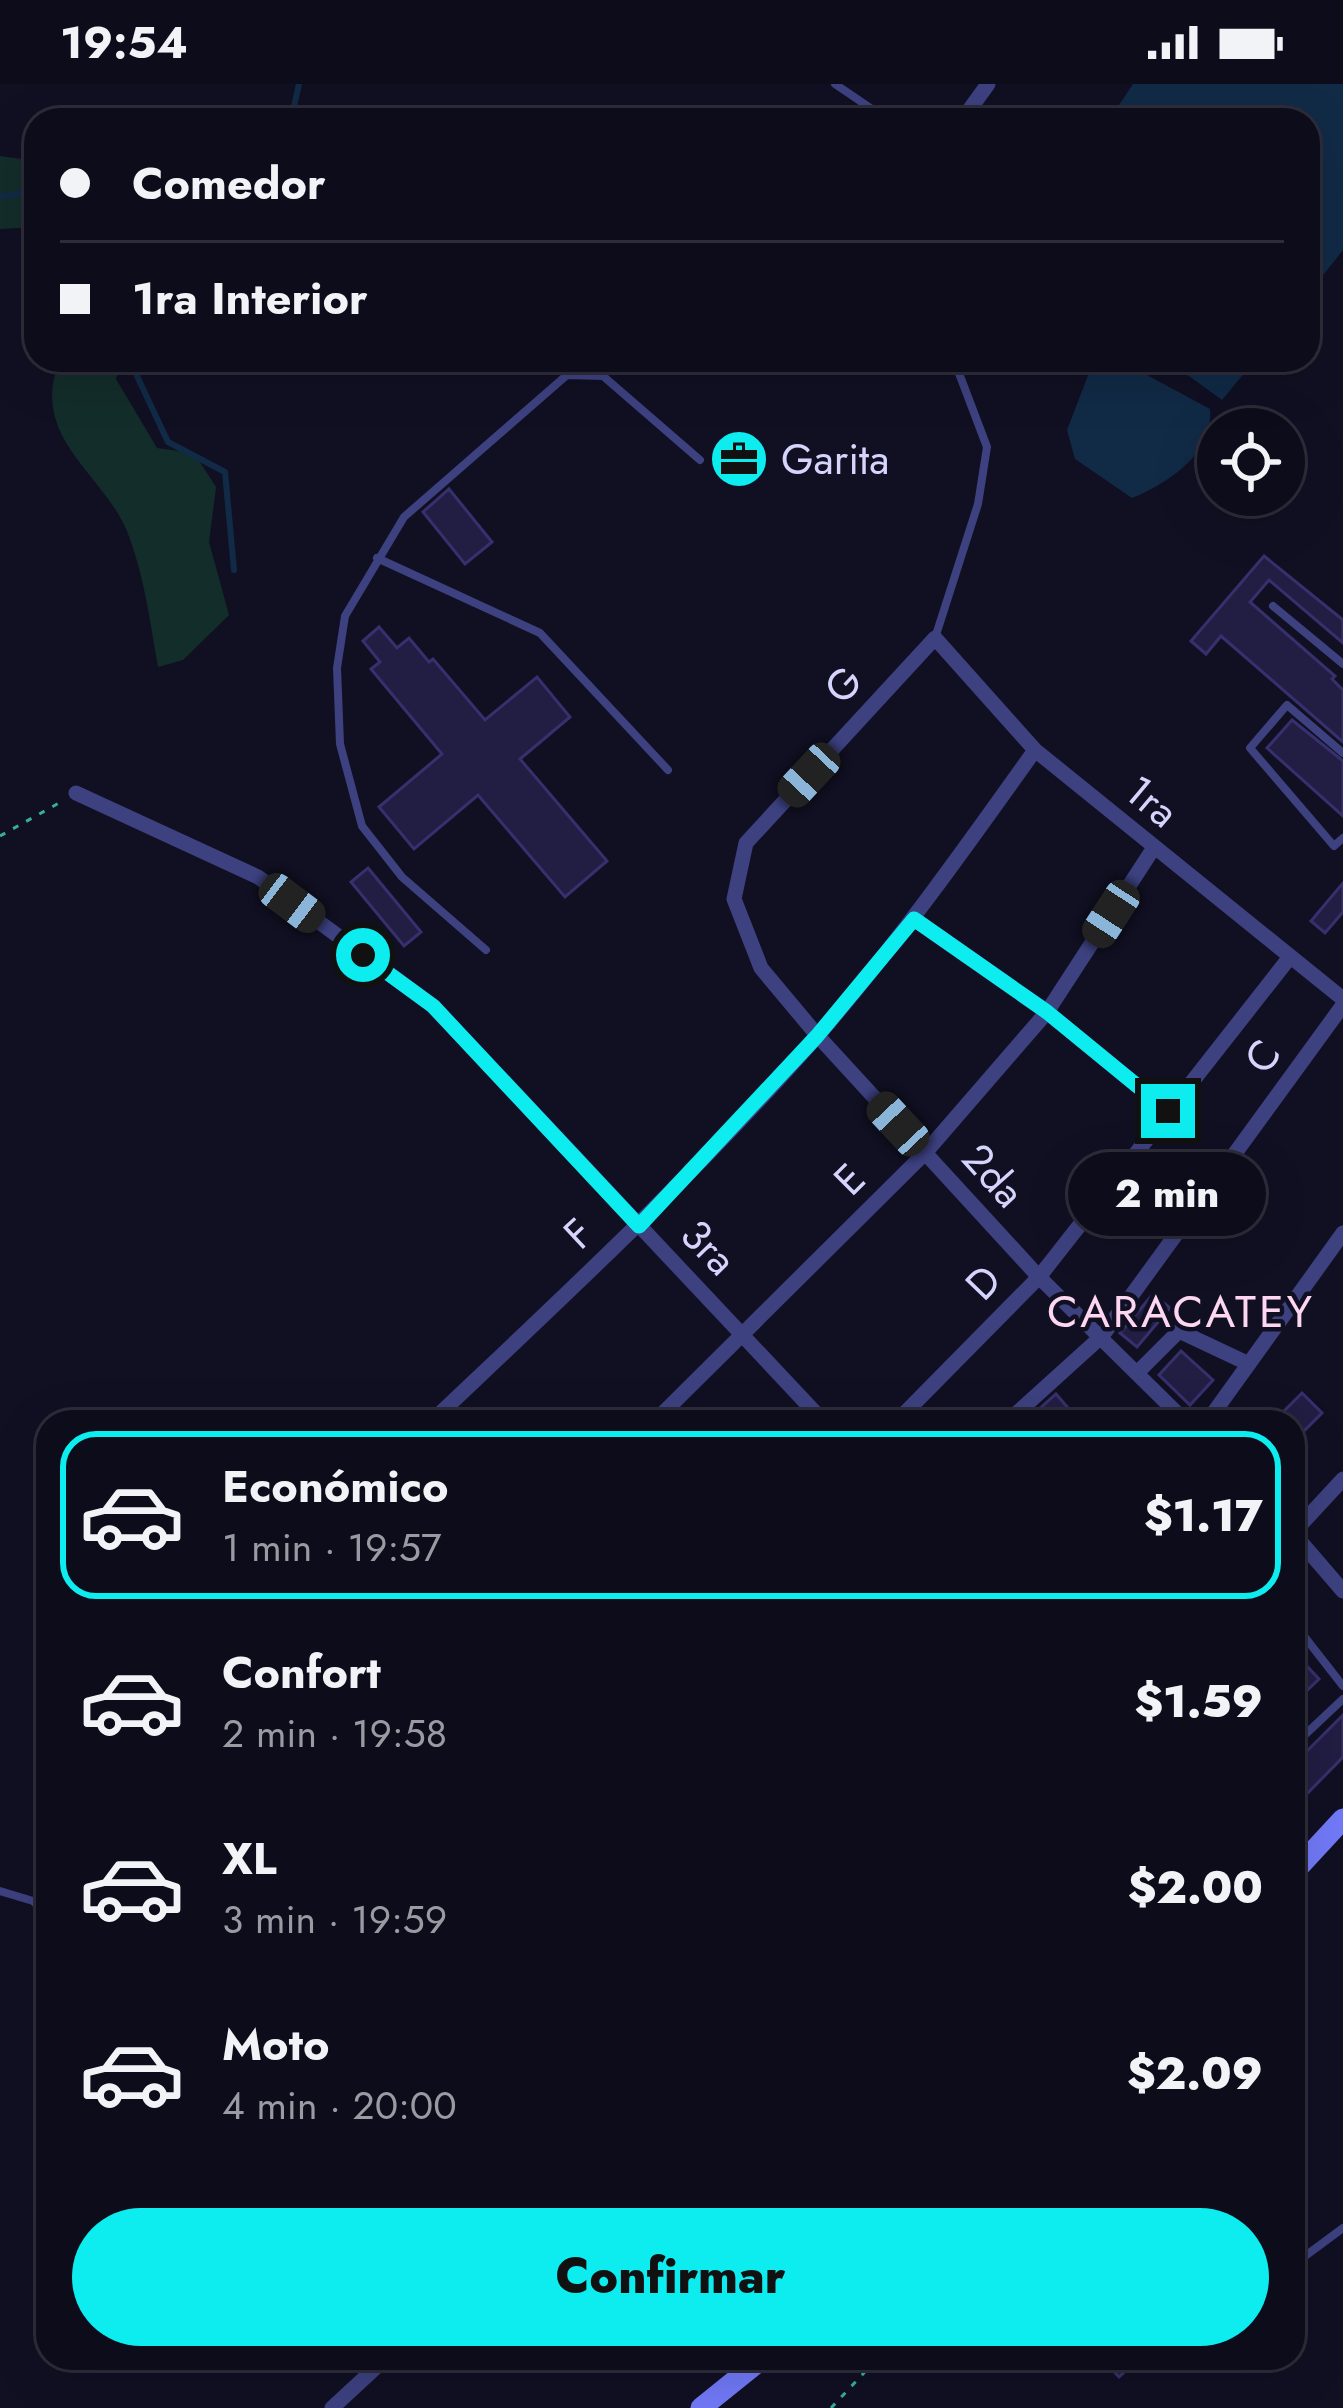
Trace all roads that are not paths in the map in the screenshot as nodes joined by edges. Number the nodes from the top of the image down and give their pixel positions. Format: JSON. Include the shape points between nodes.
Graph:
{"nodes":[{"id":1,"x":835,"y":84,"type":"edge"},
{"id":2,"x":870,"y":108,"type":"edge"},
{"id":3,"x":959,"y":372,"type":"edge"},
{"id":4,"x":700,"y":460,"type":"dead end"},
{"id":5,"x":377,"y":558,"type":"junction"},
{"id":6,"x":1273,"y":606,"type":"dead end"},
{"id":7,"x":934,"y":638,"type":"junction"},
{"id":8,"x":1343,"y":664,"type":"edge"},
{"id":9,"x":1035,"y":750,"type":"junction"},
{"id":10,"x":1343,"y":753,"type":"edge"},
{"id":11,"x":668,"y":770,"type":"dead end"},
{"id":12,"x":76,"y":793,"type":"road end"},
{"id":13,"x":1343,"y":838,"type":"edge"},
{"id":14,"x":1153,"y":849,"type":"junction"},
{"id":15,"x":734,"y":898,"type":"joint"},
{"id":16,"x":914,"y":919,"type":"junction"},
{"id":17,"x":486,"y":950,"type":"dead end"},
{"id":18,"x":1290,"y":957,"type":"junction"},
{"id":19,"x":1343,"y":1002,"type":"edge"},
{"id":20,"x":1047,"y":1012,"type":"junction"},
{"id":21,"x":817,"y":1036,"type":"junction"},
{"id":22,"x":1168,"y":1111,"type":"junction"},
{"id":23,"x":926,"y":1153,"type":"junction"},
{"id":24,"x":639,"y":1226,"type":"junction"},
{"id":25,"x":1343,"y":1233,"type":"edge"},
{"id":26,"x":1337,"y":1252,"type":"edge"},
{"id":27,"x":1039,"y":1277,"type":"junction"},
{"id":28,"x":744,"y":1336,"type":"junction"},
{"id":29,"x":1102,"y":1336,"type":"junction"},
{"id":30,"x":1249,"y":1364,"type":"junction"},
{"id":31,"x":1138,"y":1372,"type":"junction"},
{"id":32,"x":444,"y":1410,"type":"edge"},
{"id":33,"x":667,"y":1410,"type":"edge"},
{"id":34,"x":813,"y":1410,"type":"edge"},
{"id":35,"x":908,"y":1410,"type":"edge"},
{"id":36,"x":1020,"y":1410,"type":"edge"},
{"id":37,"x":1174,"y":1410,"type":"edge"},
{"id":38,"x":1216,"y":1410,"type":"edge"},
{"id":39,"x":1343,"y":1479,"type":"edge"},
{"id":40,"x":1305,"y":1520,"type":"edge"},
{"id":41,"x":1305,"y":1547,"type":"edge"},
{"id":42,"x":1343,"y":1591,"type":"edge"},
{"id":43,"x":1305,"y":1637,"type":"edge"},
{"id":44,"x":1343,"y":1686,"type":"edge"},
{"id":45,"x":1343,"y":1699,"type":"edge"},
{"id":46,"x":1305,"y":1735,"type":"edge"},
{"id":47,"x":1343,"y":1819,"type":"edge"},
{"id":48,"x":1305,"y":1860,"type":"edge"},
{"id":49,"x":0,"y":1891,"type":"edge"},
{"id":50,"x":36,"y":1904,"type":"edge"},
{"id":51,"x":1343,"y":2228,"type":"edge"},
{"id":52,"x":1305,"y":2256,"type":"edge"},
{"id":53,"x":373,"y":2370,"type":"edge"},
{"id":54,"x":748,"y":2370,"type":"edge"},
{"id":55,"x":332,"y":2408,"type":"edge"},
{"id":56,"x":701,"y":2408,"type":"edge"}],
"edges":[{"from":1,"to":2,"type":"lane"},
{"from":3,"to":7,"type":"lane","via":[[987,447],[978,504]]},
{"from":4,"to":5,"type":"lane","via":[[603,376],[567,375],[404,517]]},
{"from":5,"to":11,"type":"lane","via":[[540,633]]},
{"from":5,"to":17,"type":"lane","via":[[345,616],[337,668],[340,744],[362,826],[402,877]]},
{"from":6,"to":8,"type":"lane"},
{"from":7,"to":9,"type":"street","name":"1ra"},
{"from":7,"to":15,"type":"street","name":"G","via":[[746,843]]},
{"from":9,"to":14,"type":"street","name":"1ra"},
{"from":9,"to":16,"type":"street","name":"F"},
{"from":10,"to":13,"type":"lane","via":[[1287,706],[1250,748],[1334,845]]},
{"from":12,"to":24,"type":"street","name":"3ra","via":[[257,877],[433,1006]]},
{"from":14,"to":18,"type":"street","name":"1ra"},
{"from":14,"to":20,"type":"street","name":"E"},
{"from":15,"to":21,"type":"street","name":"2da","via":[[761,968]]},
{"from":16,"to":20,"type":"street"},
{"from":16,"to":21,"type":"street","name":"F"},
{"from":18,"to":19,"type":"street","name":"1ra"},
{"from":18,"to":22,"type":"street","name":"D"},
{"from":19,"to":29,"type":"street","name":"C"},
{"from":20,"to":22,"type":"street"},
{"from":20,"to":23,"type":"street","name":"E"},
{"from":21,"to":23,"type":"street","name":"2da"},
{"from":21,"to":24,"type":"street","name":"F"},
{"from":22,"to":27,"type":"street","name":"D"},
{"from":23,"to":27,"type":"street","name":"2da"},
{"from":23,"to":28,"type":"street","name":"E"},
{"from":24,"to":28,"type":"street","name":"3ra"},
{"from":24,"to":32,"type":"street","name":"F"},
{"from":25,"to":26,"type":"street"},
{"from":26,"to":30,"type":"street"},
{"from":27,"to":29,"type":"street","name":"2da"},
{"from":27,"to":35,"type":"street","name":"D"},
{"from":28,"to":33,"type":"street","name":"E"},
{"from":28,"to":34,"type":"street","name":"3ra"},
{"from":29,"to":31,"type":"street","name":"2da"},
{"from":29,"to":36,"type":"street","name":"C"},
{"from":30,"to":31,"type":"street","via":[[1179,1331]]},
{"from":30,"to":38,"type":"street"},
{"from":31,"to":37,"type":"street","name":"2da"},
{"from":39,"to":40,"type":"street"},
{"from":41,"to":42,"type":"street"},
{"from":43,"to":44,"type":"lane"},
{"from":45,"to":46,"type":"lane"},
{"from":47,"to":48,"type":"main road"},
{"from":49,"to":50,"type":"lane"},
{"from":51,"to":52,"type":"lane"},
{"from":53,"to":55,"type":"street"},
{"from":54,"to":56,"type":"main road"}]}
